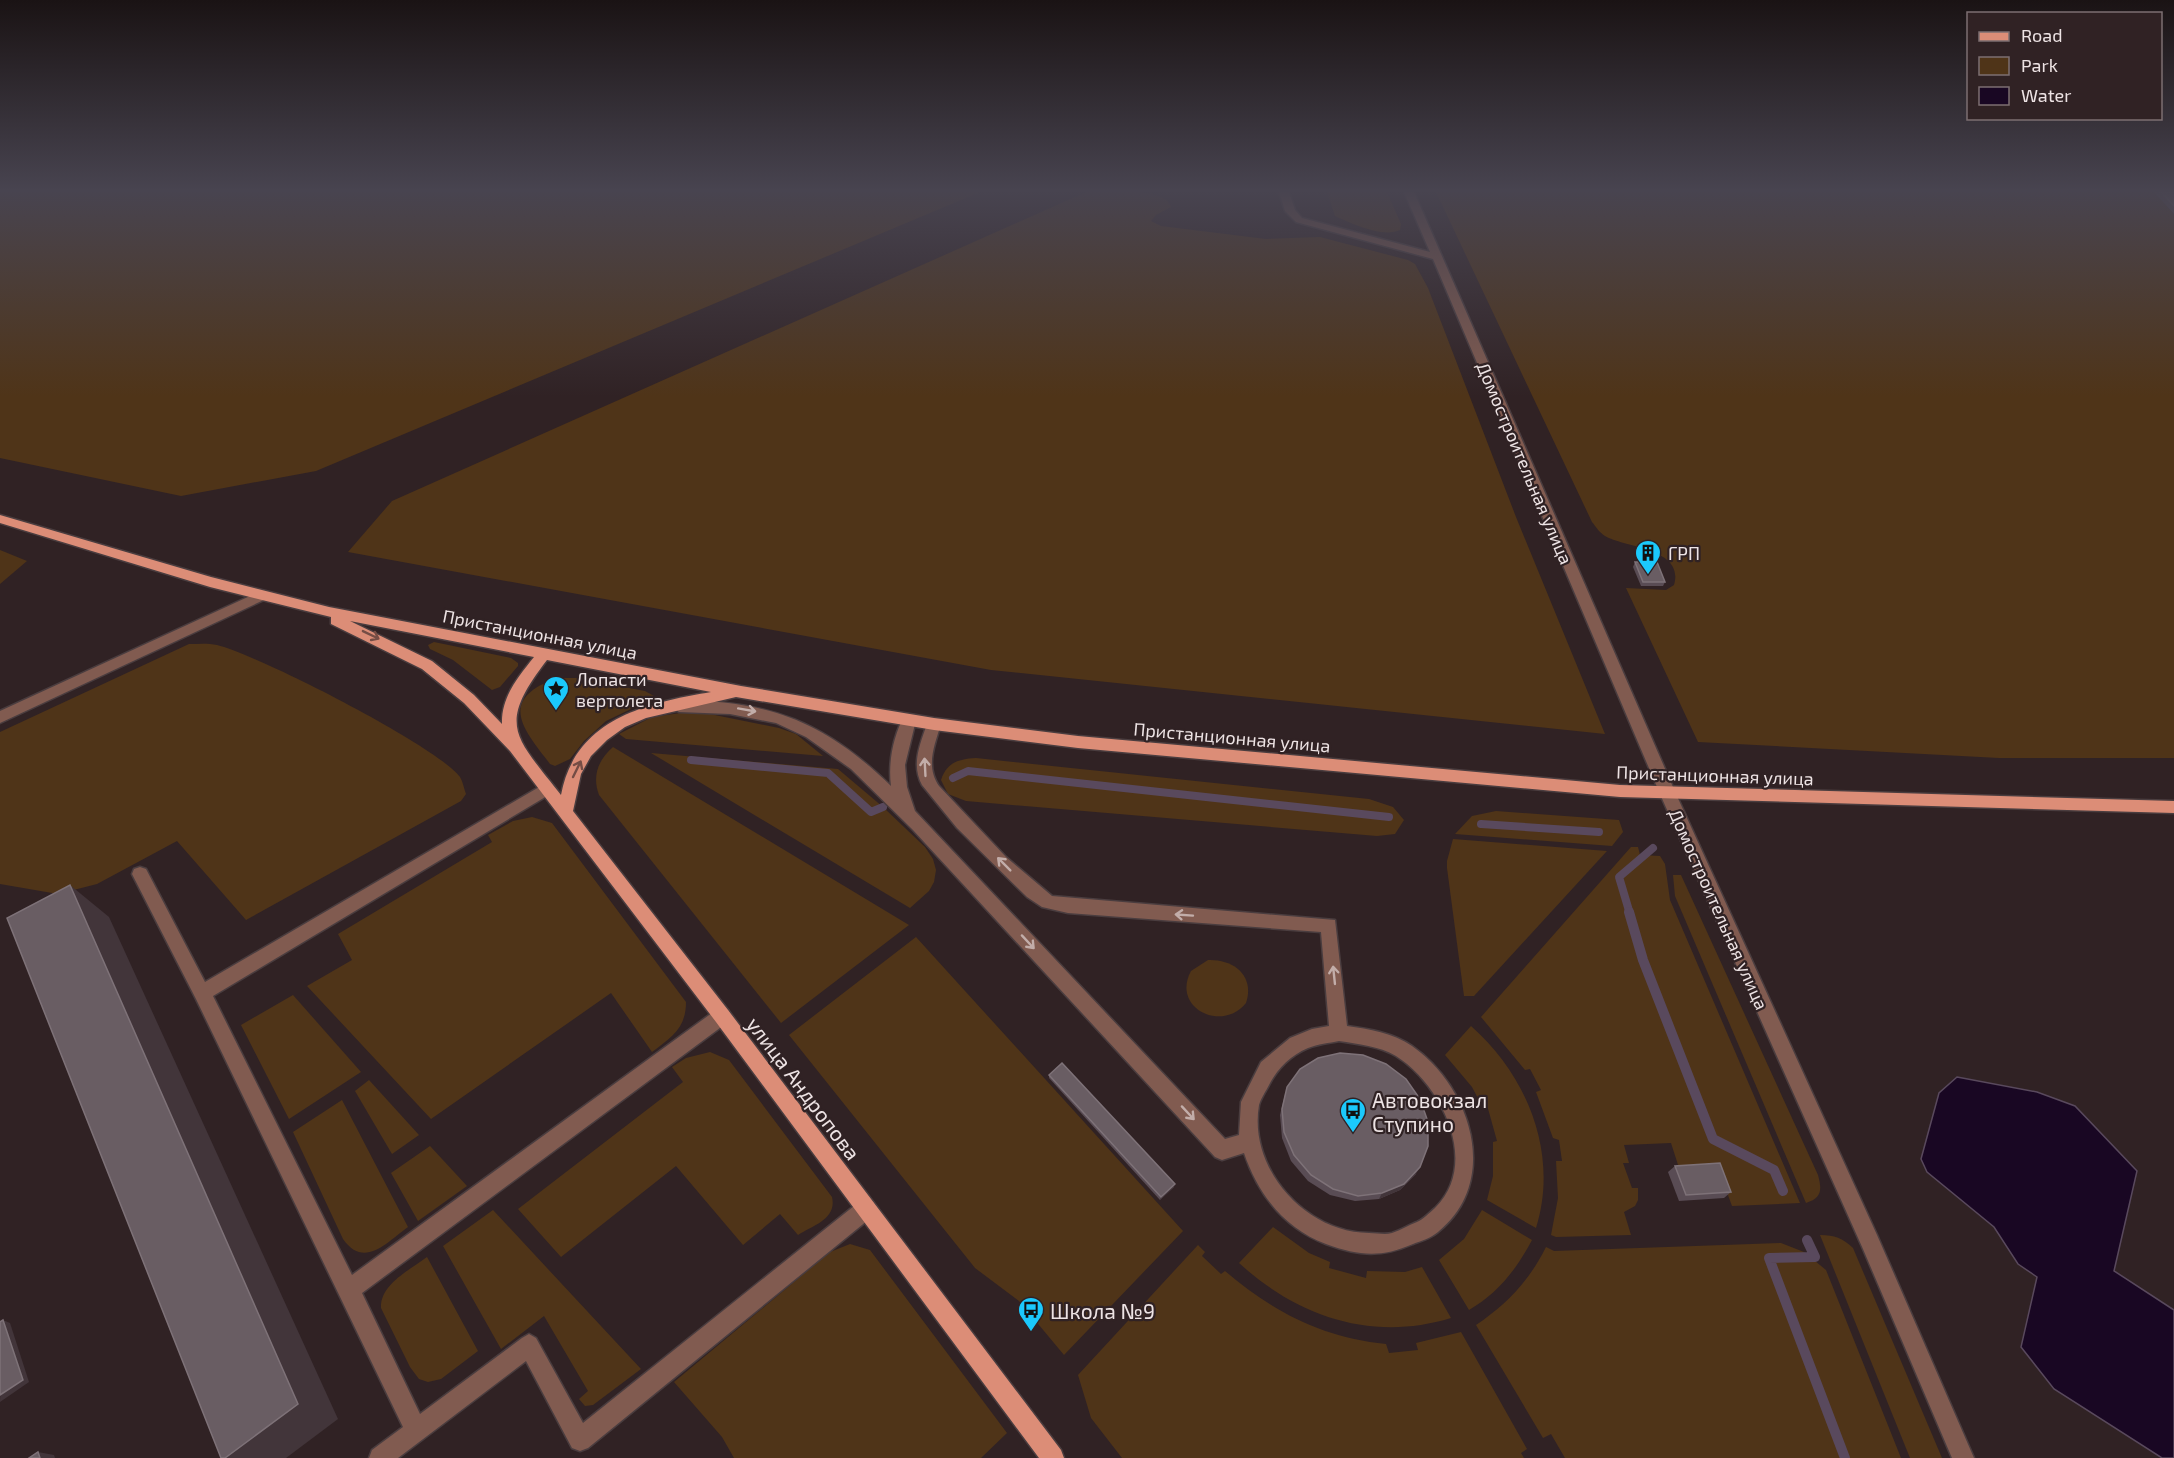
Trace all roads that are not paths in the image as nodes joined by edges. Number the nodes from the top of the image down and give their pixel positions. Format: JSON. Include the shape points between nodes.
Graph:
{"nodes":[{"id":1,"x":1437,"y":260,"type":"edge"},
{"id":2,"x":0,"y":519,"type":"edge"},
{"id":3,"x":261,"y":596,"type":"junction"},
{"id":4,"x":297,"y":604,"type":"junction"},
{"id":5,"x":543,"y":655,"type":"junction"},
{"id":6,"x":741,"y":692,"type":"junction"},
{"id":7,"x":667,"y":705,"type":"junction"},
{"id":8,"x":0,"y":717,"type":"edge"},
{"id":9,"x":909,"y":720,"type":"junction"},
{"id":10,"x":934,"y":724,"type":"junction"},
{"id":11,"x":515,"y":747,"type":"junction"},
{"id":12,"x":546,"y":789,"type":"junction"},
{"id":13,"x":1668,"y":794,"type":"junction"},
{"id":14,"x":2174,"y":807,"type":"edge"},
{"id":15,"x":565,"y":814,"type":"junction"},
{"id":16,"x":916,"y":823,"type":"junction"},
{"id":17,"x":140,"y":874,"type":"dead end"},
{"id":18,"x":202,"y":993,"type":"junction"},
{"id":19,"x":722,"y":1016,"type":"junction"},
{"id":20,"x":1340,"y":1033,"type":"junction"},
{"id":21,"x":1250,"y":1142,"type":"junction"},
{"id":22,"x":866,"y":1209,"type":"junction"},
{"id":23,"x":349,"y":1290,"type":"junction"},
{"id":24,"x":417,"y":1431,"type":"junction"},
{"id":25,"x":380,"y":1458,"type":"edge"},
{"id":26,"x":1053,"y":1458,"type":"edge"},
{"id":27,"x":1963,"y":1458,"type":"edge"}],
"edges":[{"from":1,"to":13,"type":"street","name":"Домостроительная улица"},
{"from":2,"to":3,"type":"main road"},
{"from":3,"to":4,"type":"main road"},
{"from":3,"to":8,"type":"street"},
{"from":4,"to":5,"type":"main road","name":"Пристанционная улица"},
{"from":4,"to":11,"type":"main road","name":"улица Андропова","one_way":true,"via":[[352,626],[427,665],[469,699]]},
{"from":5,"to":6,"type":"main road","name":"Пристанционная улица"},
{"from":5,"to":11,"type":"main road","name":"улица Андропова","via":[[509,708],[508,728]]},
{"from":6,"to":7,"type":"main road"},
{"from":6,"to":9,"type":"main road","name":"Пристанционная улица"},
{"from":15,"to":7,"type":"main road","one_way":true,"via":[[574,774],[597,741],[615,726]]},
{"from":7,"to":16,"type":"street","one_way":true,"via":[[739,709],[784,719],[832,745]]},
{"from":9,"to":10,"type":"main road","name":"Пристанционная улица"},
{"from":9,"to":16,"type":"street","via":[[896,760],[897,779],[900,796]]},
{"from":10,"to":13,"type":"main road","name":"Пристанционная улица","via":[[1078,742]]},
{"from":20,"to":10,"type":"street","one_way":true,"via":[[1329,925],[1068,906],[1041,899],[945,805],[927,782],[925,756]]},
{"from":11,"to":12,"type":"main road","name":"улица Андропова"},
{"from":12,"to":15,"type":"main road","name":"улица Андропова"},
{"from":12,"to":18,"type":"street"},
{"from":13,"to":14,"type":"main road","name":"Пристанционная улица"},
{"from":13,"to":27,"type":"street","name":"Домостроительная улица"},
{"from":15,"to":19,"type":"main road","name":"улица Андропова"},
{"from":16,"to":21,"type":"street","one_way":true,"via":[[1222,1150]]},
{"from":17,"to":18,"type":"street"},
{"from":18,"to":23,"type":"street"},
{"from":19,"to":22,"type":"main road","name":"улица Андропова"},
{"from":19,"to":23,"type":"street"},
{"from":20,"to":21,"type":"street","via":[[1308,1039],[1281,1054],[1260,1077],[1250,1108]]},
{"from":20,"to":21,"type":"street","via":[[1373,1038],[1405,1052],[1432,1075],[1452,1102],[1463,1132],[1465,1164],[1457,1195],[1439,1220],[1414,1237],[1381,1246],[1347,1243],[1314,1231],[1283,1207],[1261,1176]]},
{"from":22,"to":24,"type":"street","via":[[579,1440],[529,1345]]},
{"from":22,"to":26,"type":"main road","name":"улица Андропова"},
{"from":23,"to":24,"type":"street"},
{"from":24,"to":25,"type":"street"}]}
